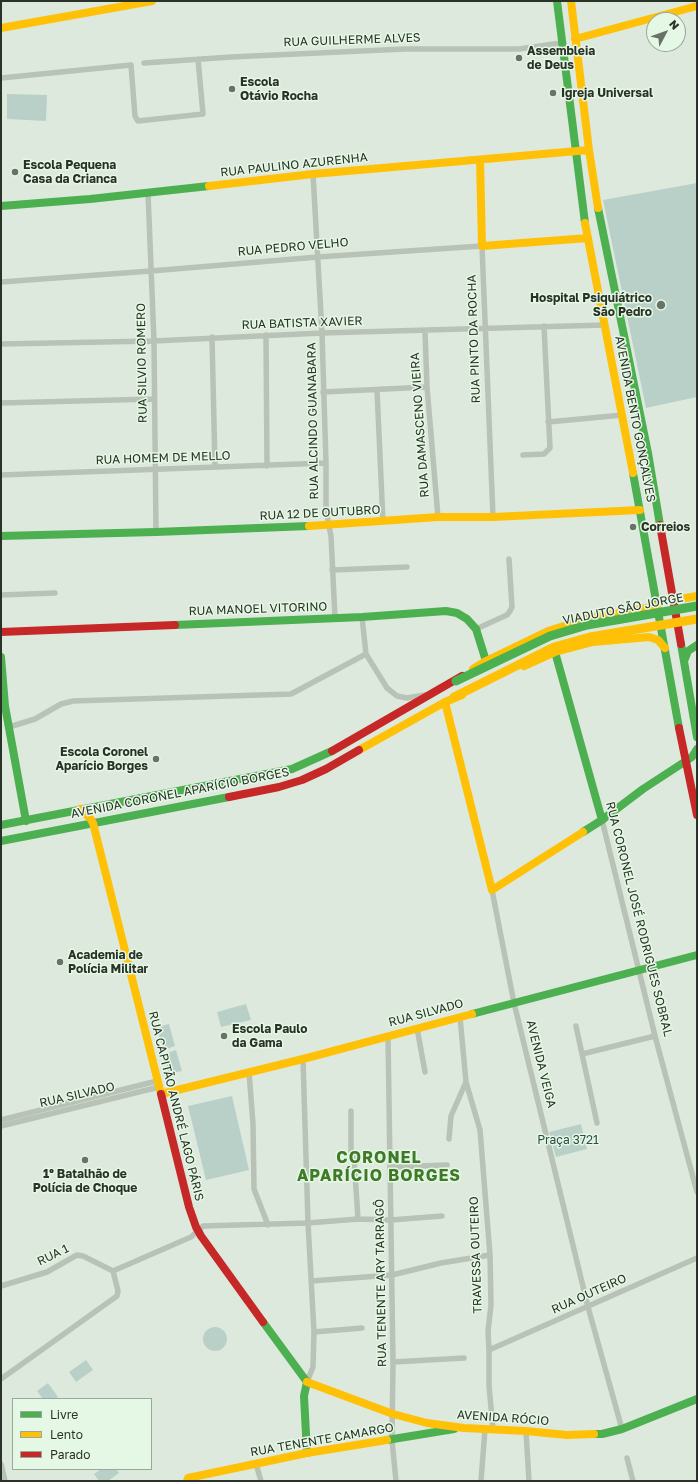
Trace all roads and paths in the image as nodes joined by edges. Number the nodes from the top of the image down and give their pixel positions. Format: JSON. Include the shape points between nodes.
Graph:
{"nodes":[{"id":1,"x":152,"y":1,"type":"edge"},
{"id":2,"x":557,"y":1,"type":"edge"},
{"id":3,"x":571,"y":1,"type":"edge"},
{"id":4,"x":697,"y":6,"type":"edge"},
{"id":5,"x":1,"y":28,"type":"edge"},
{"id":6,"x":575,"y":39,"type":"junction"},
{"id":7,"x":561,"y":44,"type":"junction"},
{"id":8,"x":198,"y":59,"type":"junction"},
{"id":9,"x":144,"y":64,"type":"dead end"},
{"id":10,"x":1,"y":78,"type":"edge"},
{"id":11,"x":589,"y":150,"type":"junction"},
{"id":12,"x":575,"y":152,"type":"junction"},
{"id":13,"x":480,"y":160,"type":"junction"},
{"id":14,"x":313,"y":174,"type":"junction"},
{"id":15,"x":148,"y":193,"type":"junction"},
{"id":16,"x":1,"y":206,"type":"edge"},
{"id":17,"x":588,"y":238,"type":"junction"},
{"id":18,"x":482,"y":246,"type":"junction"},
{"id":19,"x":318,"y":257,"type":"junction"},
{"id":20,"x":151,"y":271,"type":"junction"},
{"id":21,"x":1,"y":282,"type":"edge"},
{"id":22,"x":604,"y":325,"type":"junction"},
{"id":23,"x":544,"y":326,"type":"junction"},
{"id":24,"x":486,"y":329,"type":"junction"},
{"id":25,"x":425,"y":331,"type":"junction"},
{"id":26,"x":322,"y":333,"type":"junction"},
{"id":27,"x":266,"y":335,"type":"junction"},
{"id":28,"x":212,"y":337,"type":"junction"},
{"id":29,"x":154,"y":341,"type":"junction"},
{"id":30,"x":1,"y":344,"type":"edge"},
{"id":31,"x":427,"y":387,"type":"junction"},
{"id":32,"x":377,"y":390,"type":"junction"},
{"id":33,"x":323,"y":392,"type":"junction"},
{"id":34,"x":154,"y":399,"type":"junction"},
{"id":35,"x":1,"y":402,"type":"edge"},
{"id":36,"x":623,"y":415,"type":"junction"},
{"id":37,"x":548,"y":422,"type":"junction"},
{"id":38,"x":523,"y":455,"type":"dead end"},
{"id":39,"x":326,"y":464,"type":"junction"},
{"id":40,"x":267,"y":466,"type":"junction"},
{"id":41,"x":215,"y":467,"type":"junction"},
{"id":42,"x":154,"y":469,"type":"junction"},
{"id":43,"x":1,"y":475,"type":"edge"},
{"id":44,"x":640,"y":510,"type":"junction"},
{"id":45,"x":438,"y":517,"type":"junction"},
{"id":46,"x":493,"y":517,"type":"junction"},
{"id":47,"x":383,"y":522,"type":"junction"},
{"id":48,"x":328,"y":525,"type":"junction"},
{"id":49,"x":156,"y":532,"type":"junction"},
{"id":50,"x":1,"y":536,"type":"edge"},
{"id":51,"x":509,"y":559,"type":"dead end"},
{"id":52,"x":407,"y":567,"type":"dead end"},
{"id":53,"x":332,"y":570,"type":"junction"},
{"id":54,"x":55,"y":593,"type":"dead end"},
{"id":55,"x":1,"y":595,"type":"edge"},
{"id":56,"x":674,"y":596,"type":"junction"},
{"id":57,"x":697,"y":596,"type":"edge"},
{"id":58,"x":657,"y":606,"type":"junction"},
{"id":59,"x":697,"y":606,"type":"edge"},
{"id":60,"x":615,"y":614,"type":"junction"},
{"id":61,"x":362,"y":617,"type":"junction"},
{"id":62,"x":335,"y":618,"type":"junction"},
{"id":63,"x":697,"y":620,"type":"edge"},
{"id":64,"x":476,"y":629,"type":"junction"},
{"id":65,"x":1,"y":632,"type":"edge"},
{"id":66,"x":620,"y":639,"type":"junction"},
{"id":67,"x":697,"y":646,"type":"edge"},
{"id":68,"x":665,"y":648,"type":"junction"},
{"id":69,"x":555,"y":652,"type":"junction"},
{"id":70,"x":366,"y":654,"type":"junction"},
{"id":71,"x":1,"y":657,"type":"edge"},
{"id":72,"x":486,"y":661,"type":"junction"},
{"id":73,"x":684,"y":661,"type":"junction"},
{"id":74,"x":446,"y":686,"type":"junction"},
{"id":75,"x":431,"y":694,"type":"junction"},
{"id":76,"x":446,"y":702,"type":"junction"},
{"id":77,"x":3,"y":705,"type":"edge"},
{"id":78,"x":9,"y":727,"type":"junction"},
{"id":79,"x":697,"y":737,"type":"edge"},
{"id":80,"x":697,"y":749,"type":"edge"},
{"id":81,"x":685,"y":762,"type":"junction"},
{"id":82,"x":80,"y":810,"type":"junction"},
{"id":83,"x":697,"y":815,"type":"edge"},
{"id":84,"x":602,"y":820,"type":"junction"},
{"id":85,"x":26,"y":821,"type":"junction"},
{"id":86,"x":92,"y":823,"type":"junction"},
{"id":87,"x":1,"y":825,"type":"edge"},
{"id":88,"x":1,"y":841,"type":"edge"},
{"id":89,"x":492,"y":890,"type":"junction"},
{"id":90,"x":697,"y":955,"type":"edge"},
{"id":91,"x":639,"y":970,"type":"junction"},
{"id":92,"x":514,"y":1002,"type":"junction"},
{"id":93,"x":460,"y":1017,"type":"junction"},
{"id":94,"x":576,"y":1026,"type":"dead end"},
{"id":95,"x":417,"y":1028,"type":"junction"},
{"id":96,"x":388,"y":1036,"type":"junction"},
{"id":97,"x":655,"y":1036,"type":"junction"},
{"id":98,"x":582,"y":1054,"type":"junction"},
{"id":99,"x":303,"y":1059,"type":"junction"},
{"id":100,"x":249,"y":1072,"type":"junction"},
{"id":101,"x":425,"y":1072,"type":"dead end"},
{"id":102,"x":466,"y":1082,"type":"junction"},
{"id":103,"x":143,"y":1085,"type":"junction"},
{"id":104,"x":159,"y":1087,"type":"junction"},
{"id":105,"x":124,"y":1090,"type":"junction"},
{"id":106,"x":144,"y":1091,"type":"junction"},
{"id":107,"x":106,"y":1094,"type":"junction"},
{"id":108,"x":126,"y":1096,"type":"junction"},
{"id":109,"x":108,"y":1100,"type":"junction"},
{"id":110,"x":89,"y":1101,"type":"junction"},
{"id":111,"x":351,"y":1111,"type":"dead end"},
{"id":112,"x":18,"y":1119,"type":"junction"},
{"id":113,"x":1,"y":1120,"type":"edge"},
{"id":114,"x":597,"y":1123,"type":"dead end"},
{"id":115,"x":1,"y":1126,"type":"edge"},
{"id":116,"x":449,"y":1139,"type":"dead end"},
{"id":117,"x":447,"y":1165,"type":"dead end"},
{"id":118,"x":390,"y":1167,"type":"junction"},
{"id":119,"x":697,"y":1192,"type":"edge"},
{"id":120,"x":442,"y":1216,"type":"dead end"},
{"id":121,"x":358,"y":1219,"type":"junction"},
{"id":122,"x":391,"y":1220,"type":"junction"},
{"id":123,"x":308,"y":1223,"type":"junction"},
{"id":124,"x":268,"y":1225,"type":"junction"},
{"id":125,"x":198,"y":1230,"type":"junction"},
{"id":126,"x":490,"y":1255,"type":"junction"},
{"id":127,"x":697,"y":1258,"type":"edge"},
{"id":128,"x":113,"y":1271,"type":"junction"},
{"id":129,"x":392,"y":1275,"type":"junction"},
{"id":130,"x":311,"y":1281,"type":"junction"},
{"id":131,"x":1,"y":1286,"type":"edge"},
{"id":132,"x":588,"y":1307,"type":"junction"},
{"id":133,"x":362,"y":1328,"type":"dead end"},
{"id":134,"x":314,"y":1332,"type":"junction"},
{"id":135,"x":490,"y":1350,"type":"junction"},
{"id":136,"x":464,"y":1358,"type":"dead end"},
{"id":137,"x":393,"y":1362,"type":"junction"},
{"id":138,"x":1,"y":1379,"type":"edge"},
{"id":139,"x":307,"y":1382,"type":"junction"},
{"id":140,"x":697,"y":1399,"type":"edge"},
{"id":141,"x":393,"y":1414,"type":"junction"},
{"id":142,"x":464,"y":1428,"type":"junction"},
{"id":143,"x":622,"y":1429,"type":"junction"},
{"id":144,"x":489,"y":1430,"type":"junction"},
{"id":145,"x":526,"y":1431,"type":"junction"},
{"id":146,"x":392,"y":1440,"type":"junction"},
{"id":147,"x":307,"y":1453,"type":"junction"},
{"id":148,"x":627,"y":1458,"type":"dead end"},
{"id":149,"x":1,"y":1464,"type":"edge"},
{"id":150,"x":256,"y":1464,"type":"junction"},
{"id":151,"x":5,"y":1481,"type":"edge"},
{"id":152,"x":187,"y":1481,"type":"edge"},
{"id":153,"x":261,"y":1481,"type":"edge"},
{"id":154,"x":396,"y":1481,"type":"edge"},
{"id":155,"x":481,"y":1481,"type":"edge"},
{"id":156,"x":529,"y":1481,"type":"edge"},
{"id":157,"x":633,"y":1481,"type":"edge"}],
"edges":[{"from":1,"to":5,"type":"street"},
{"from":2,"to":7,"type":"street","name":"AVENIDA BENTO GONÇALVES"},
{"from":3,"to":6,"type":"street","name":"AVENIDA BENTO GONÇALVES"},
{"from":4,"to":6,"type":"street"},
{"from":6,"to":11,"type":"street","name":"AVENIDA BENTO GONÇALVES"},
{"from":7,"to":8,"type":"street","name":"RUA GUILHERME ALVES","via":[[519,49],[405,49]]},
{"from":7,"to":12,"type":"street","name":"AVENIDA BENTO GONÇALVES"},
{"from":8,"to":9,"type":"street","name":"RUA GUILHERME ALVES"},
{"from":8,"to":10,"type":"street","via":[[203,114],[138,121],[135,116],[131,65]]},
{"from":11,"to":12,"type":"street","name":"RUA PAULINO AZURENHA"},
{"from":11,"to":56,"type":"street","name":"AVENIDA BENTO GONÇALVES","via":[[598,210],[648,453]]},
{"from":12,"to":13,"type":"street","name":"RUA PAULINO AZURENHA"},
{"from":12,"to":17,"type":"street","name":"AVENIDA BENTO GONÇALVES"},
{"from":13,"to":14,"type":"street","name":"RUA PAULINO AZURENHA"},
{"from":13,"to":18,"type":"street","name":"RUA PINTO DA ROCHA"},
{"from":14,"to":15,"type":"street","name":"RUA PAULINO AZURENHA"},
{"from":14,"to":19,"type":"street","name":"RUA ALCINDO GUANABARA"},
{"from":15,"to":16,"type":"street","name":"RUA PAULINO AZURENHA"},
{"from":15,"to":20,"type":"street","name":"RUA SILVIO ROMERO"},
{"from":17,"to":18,"type":"street","name":"RUA PEDRO VELHO"},
{"from":17,"to":22,"type":"street","name":"AVENIDA BENTO GONÇALVES"},
{"from":18,"to":19,"type":"street","name":"RUA PEDRO VELHO"},
{"from":18,"to":24,"type":"street","name":"RUA PINTO DA ROCHA"},
{"from":19,"to":20,"type":"street","name":"RUA PEDRO VELHO"},
{"from":19,"to":26,"type":"street","name":"RUA ALCINDO GUANABARA"},
{"from":20,"to":21,"type":"street","name":"RUA PEDRO VELHO"},
{"from":20,"to":29,"type":"street","name":"RUA SILVIO ROMERO"},
{"from":22,"to":23,"type":"street","name":"RUA BATISTA XAVIER"},
{"from":22,"to":36,"type":"street","name":"AVENIDA BENTO GONÇALVES"},
{"from":23,"to":24,"type":"street","name":"RUA BATISTA XAVIER"},
{"from":23,"to":37,"type":"street"},
{"from":24,"to":25,"type":"street","name":"RUA BATISTA XAVIER"},
{"from":24,"to":46,"type":"street","name":"RUA PINTO DA ROCHA"},
{"from":25,"to":26,"type":"street","name":"RUA BATISTA XAVIER"},
{"from":25,"to":31,"type":"street","name":"RUA DAMASCENO VIEIRA"},
{"from":26,"to":27,"type":"street","name":"RUA BATISTA XAVIER"},
{"from":26,"to":33,"type":"street","name":"RUA ALCINDO GUANABARA"},
{"from":27,"to":28,"type":"street","name":"RUA BATISTA XAVIER"},
{"from":27,"to":40,"type":"street"},
{"from":28,"to":29,"type":"street","name":"RUA BATISTA XAVIER"},
{"from":28,"to":41,"type":"street"},
{"from":29,"to":30,"type":"street","name":"RUA BATISTA XAVIER"},
{"from":29,"to":34,"type":"street","name":"RUA SILVIO ROMERO"},
{"from":31,"to":32,"type":"street"},
{"from":31,"to":45,"type":"street","name":"RUA DAMASCENO VIEIRA"},
{"from":32,"to":33,"type":"street"},
{"from":32,"to":47,"type":"street"},
{"from":33,"to":39,"type":"street","name":"RUA ALCINDO GUANABARA"},
{"from":34,"to":35,"type":"street"},
{"from":34,"to":42,"type":"street","name":"RUA SILVIO ROMERO"},
{"from":36,"to":37,"type":"street"},
{"from":36,"to":44,"type":"street","name":"AVENIDA BENTO GONÇALVES"},
{"from":37,"to":38,"type":"street","via":[[548,452]]},
{"from":39,"to":40,"type":"street","name":"RUA HOMEM DE MELLO"},
{"from":39,"to":48,"type":"street","name":"RUA ALCINDO GUANABARA"},
{"from":40,"to":41,"type":"street","name":"RUA HOMEM DE MELLO"},
{"from":41,"to":42,"type":"street","name":"RUA HOMEM DE MELLO"},
{"from":42,"to":43,"type":"street","name":"RUA HOMEM DE MELLO"},
{"from":42,"to":49,"type":"street","name":"RUA SILVIO ROMERO"},
{"from":44,"to":46,"type":"street","name":"RUA 12 DE OUTUBRO"},
{"from":44,"to":58,"type":"street","name":"AVENIDA BENTO GONÇALVES"},
{"from":45,"to":46,"type":"street","name":"RUA 12 DE OUTUBRO"},
{"from":45,"to":47,"type":"street","name":"RUA 12 DE OUTUBRO"},
{"from":47,"to":48,"type":"street","name":"RUA 12 DE OUTUBRO"},
{"from":48,"to":49,"type":"street","name":"RUA 12 DE OUTUBRO"},
{"from":48,"to":53,"type":"street","name":"RUA ALCINDO GUANABARA","via":[[331,536]]},
{"from":49,"to":50,"type":"street","name":"RUA 12 DE OUTUBRO"},
{"from":51,"to":64,"type":"street","via":[[512,606],[510,611],[507,615]]},
{"from":52,"to":53,"type":"street"},
{"from":53,"to":62,"type":"street","name":"RUA ALCINDO GUANABARA"},
{"from":54,"to":55,"type":"street"},
{"from":56,"to":57,"type":"street","via":[[680,599]]},
{"from":56,"to":73,"type":"street","name":"AVENIDA BENTO GONÇALVES"},
{"from":58,"to":60,"type":"street","name":"AVENIDA CORONEL APARÍCIO BORGES"},
{"from":58,"to":68,"type":"street","name":"AVENIDA BENTO GONÇALVES"},
{"from":59,"to":74,"type":"street","name":"VIADUTO SÃO JORGE","bridge":true,"via":[[588,625],[550,636]]},
{"from":60,"to":66,"type":"street","via":[[624,627]]},
{"from":60,"to":72,"type":"street","name":"AVENIDA CORONEL APARÍCIO BORGES","via":[[548,631]]},
{"from":61,"to":62,"type":"street","name":"RUA MANOEL VITORINO"},
{"from":61,"to":64,"type":"street","name":"RUA MANOEL VITORINO","via":[[446,611],[457,613]]},
{"from":61,"to":70,"type":"street"},
{"from":62,"to":65,"type":"street","name":"RUA MANOEL VITORINO"},
{"from":63,"to":76,"type":"street","name":"VIADUTO SÃO JORGE","bridge":true,"via":[[590,637],[554,647]]},
{"from":64,"to":72,"type":"street"},
{"from":66,"to":68,"type":"street","name":"AVENIDA CORONEL APARÍCIO BORGES","via":[[649,637],[658,640]]},
{"from":66,"to":69,"type":"street","name":"AVENIDA CORONEL APARÍCIO BORGES","via":[[592,642]]},
{"from":67,"to":73,"type":"street","via":[[688,651]]},
{"from":68,"to":81,"type":"street","name":"AVENIDA BENTO GONÇALVES"},
{"from":69,"to":76,"type":"street","name":"AVENIDA CORONEL APARÍCIO BORGES"},
{"from":69,"to":84,"type":"street","name":"RUA CORONEL JOSÉ RODRIGUES SOBRAL"},
{"from":70,"to":75,"type":"street","via":[[387,688],[397,696],[407,698]]},
{"from":70,"to":78,"type":"street","via":[[291,694],[73,701],[61,704],[35,719]]},
{"from":71,"to":77,"type":"street"},
{"from":72,"to":74,"type":"street","name":"AVENIDA CORONEL APARÍCIO BORGES"},
{"from":73,"to":79,"type":"street","name":"AVENIDA BENTO GONÇALVES"},
{"from":74,"to":75,"type":"street","name":"AVENIDA CORONEL APARÍCIO BORGES"},
{"from":75,"to":82,"type":"street","name":"AVENIDA CORONEL APARÍCIO BORGES","via":[[325,755],[292,769]]},
{"from":76,"to":86,"type":"street","name":"AVENIDA CORONEL APARÍCIO BORGES","via":[[326,769],[279,788]]},
{"from":76,"to":89,"type":"street","name":"AVENIDA VEIGA"},
{"from":77,"to":78,"type":"street"},
{"from":78,"to":85,"type":"street"},
{"from":80,"to":81,"type":"street"},
{"from":81,"to":83,"type":"street","name":"AVENIDA BENTO GONÇALVES"},
{"from":81,"to":84,"type":"street"},
{"from":82,"to":85,"type":"street","name":"AVENIDA CORONEL APARÍCIO BORGES"},
{"from":82,"to":86,"type":"street","name":"RUA CAPITÃO ANDRÉ LAGO PÁRIS"},
{"from":84,"to":89,"type":"street"},
{"from":84,"to":91,"type":"street","name":"RUA CORONEL JOSÉ RODRIGUES SOBRAL"},
{"from":85,"to":87,"type":"street","name":"AVENIDA CORONEL APARÍCIO BORGES"},
{"from":86,"to":88,"type":"street","name":"AVENIDA CORONEL APARÍCIO BORGES"},
{"from":86,"to":104,"type":"street","name":"RUA CAPITÃO ANDRÉ LAGO PÁRIS"},
{"from":89,"to":92,"type":"street","name":"AVENIDA VEIGA"},
{"from":90,"to":91,"type":"street","name":"RUA SILVADO"},
{"from":91,"to":92,"type":"street","name":"RUA SILVADO"},
{"from":91,"to":97,"type":"street","name":"RUA CORONEL JOSÉ RODRIGUES SOBRAL"},
{"from":92,"to":93,"type":"street","name":"RUA SILVADO"},
{"from":92,"to":132,"type":"street","name":"AVENIDA VEIGA"},
{"from":93,"to":95,"type":"street","name":"RUA SILVADO"},
{"from":93,"to":102,"type":"street","name":"TRAVESSA OUTEIRO"},
{"from":94,"to":98,"type":"street"},
{"from":95,"to":96,"type":"street","name":"RUA SILVADO"},
{"from":95,"to":101,"type":"street"},
{"from":96,"to":99,"type":"street","name":"RUA SILVADO"},
{"from":96,"to":118,"type":"street","name":"RUA TENENTE ARY TARRAGÔ"},
{"from":97,"to":98,"type":"street"},
{"from":97,"to":119,"type":"street","name":"RUA CORONEL JOSÉ RODRIGUES SOBRAL"},
{"from":98,"to":114,"type":"street"},
{"from":99,"to":100,"type":"street","name":"RUA SILVADO"},
{"from":99,"to":123,"type":"street"},
{"from":100,"to":104,"type":"street","name":"RUA SILVADO"},
{"from":100,"to":124,"type":"street","via":[[254,1189]]},
{"from":102,"to":116,"type":"street","via":[[452,1116]]},
{"from":102,"to":126,"type":"street","name":"TRAVESSA OUTEIRO","via":[[480,1130]]},
{"from":103,"to":104,"type":"street","name":"RUA SILVADO"},
{"from":103,"to":105,"type":"street","name":"RUA SILVADO"},
{"from":103,"to":106,"type":"street"},
{"from":104,"to":106,"type":"street","name":"RUA SILVADO"},
{"from":104,"to":125,"type":"street","name":"RUA CAPITÃO ANDRÉ LAGO PÁRIS","via":[[189,1207]]},
{"from":105,"to":107,"type":"street","name":"RUA SILVADO"},
{"from":105,"to":108,"type":"street"},
{"from":106,"to":108,"type":"street","name":"RUA SILVADO"},
{"from":107,"to":109,"type":"street"},
{"from":107,"to":110,"type":"street","name":"RUA SILVADO"},
{"from":108,"to":109,"type":"street","name":"RUA SILVADO"},
{"from":109,"to":110,"type":"street","name":"RUA SILVADO"},
{"from":110,"to":112,"type":"street","name":"RUA SILVADO"},
{"from":111,"to":121,"type":"street"},
{"from":112,"to":113,"type":"street","name":"RUA SILVADO"},
{"from":112,"to":115,"type":"street","name":"RUA SILVADO"},
{"from":117,"to":118,"type":"street"},
{"from":118,"to":122,"type":"street","name":"RUA TENENTE ARY TARRAGÔ"},
{"from":120,"to":122,"type":"street"},
{"from":121,"to":122,"type":"street"},
{"from":121,"to":123,"type":"street"},
{"from":122,"to":129,"type":"street","name":"RUA TENENTE ARY TARRAGÔ"},
{"from":123,"to":124,"type":"street"},
{"from":123,"to":130,"type":"street"},
{"from":124,"to":125,"type":"street","via":[[203,1226]]},
{"from":125,"to":128,"type":"street","via":[[191,1237]]},
{"from":125,"to":139,"type":"street","name":"RUA CAPITÃO ANDRÉ LAGO PÁRIS"},
{"from":126,"to":129,"type":"street"},
{"from":126,"to":135,"type":"street","name":"TRAVESSA OUTEIRO"},
{"from":127,"to":132,"type":"street","name":"RUA OUTEIRO"},
{"from":128,"to":131,"type":"street","name":"RUA 1","via":[[77,1255],[47,1272]]},
{"from":128,"to":138,"type":"street","via":[[117,1296]]},
{"from":129,"to":130,"type":"street"},
{"from":129,"to":137,"type":"street","name":"RUA TENENTE ARY TARRAGÔ"},
{"from":130,"to":134,"type":"street"},
{"from":132,"to":135,"type":"street","name":"RUA OUTEIRO"},
{"from":132,"to":143,"type":"street","name":"AVENIDA VEIGA"},
{"from":133,"to":134,"type":"street"},
{"from":134,"to":139,"type":"street","via":[[313,1367]]},
{"from":135,"to":144,"type":"street","name":"TRAVESSA OUTEIRO"},
{"from":136,"to":137,"type":"street"},
{"from":137,"to":141,"type":"street","name":"RUA TENENTE ARY TARRAGÔ"},
{"from":139,"to":141,"type":"street","name":"AVENIDA RÓCIO"},
{"from":139,"to":147,"type":"street","via":[[304,1396]]},
{"from":140,"to":143,"type":"street","name":"AVENIDA RÓCIO"},
{"from":141,"to":142,"type":"street","name":"AVENIDA RÓCIO","via":[[427,1423]]},
{"from":141,"to":146,"type":"street","name":"RUA TENENTE ARY TARRAGÔ"},
{"from":142,"to":144,"type":"street","name":"AVENIDA RÓCIO"},
{"from":142,"to":146,"type":"street","name":"RUA TENENTE CAMARGO"},
{"from":143,"to":145,"type":"street","name":"AVENIDA RÓCIO","via":[[602,1434],[567,1435]]},
{"from":144,"to":145,"type":"street","name":"AVENIDA RÓCIO"},
{"from":144,"to":155,"type":"street","name":"TRAVESSA OUTEIRO"},
{"from":145,"to":156,"type":"street"},
{"from":146,"to":147,"type":"street","name":"RUA TENENTE CAMARGO"},
{"from":146,"to":154,"type":"street","name":"RUA TENENTE ARY TARRAGÔ"},
{"from":147,"to":150,"type":"street","name":"RUA TENENTE CAMARGO"},
{"from":148,"to":157,"type":"street"},
{"from":149,"to":151,"type":"street"},
{"from":150,"to":152,"type":"street","name":"RUA TENENTE CAMARGO","via":[[188,1478]]},
{"from":150,"to":153,"type":"street"}]}
